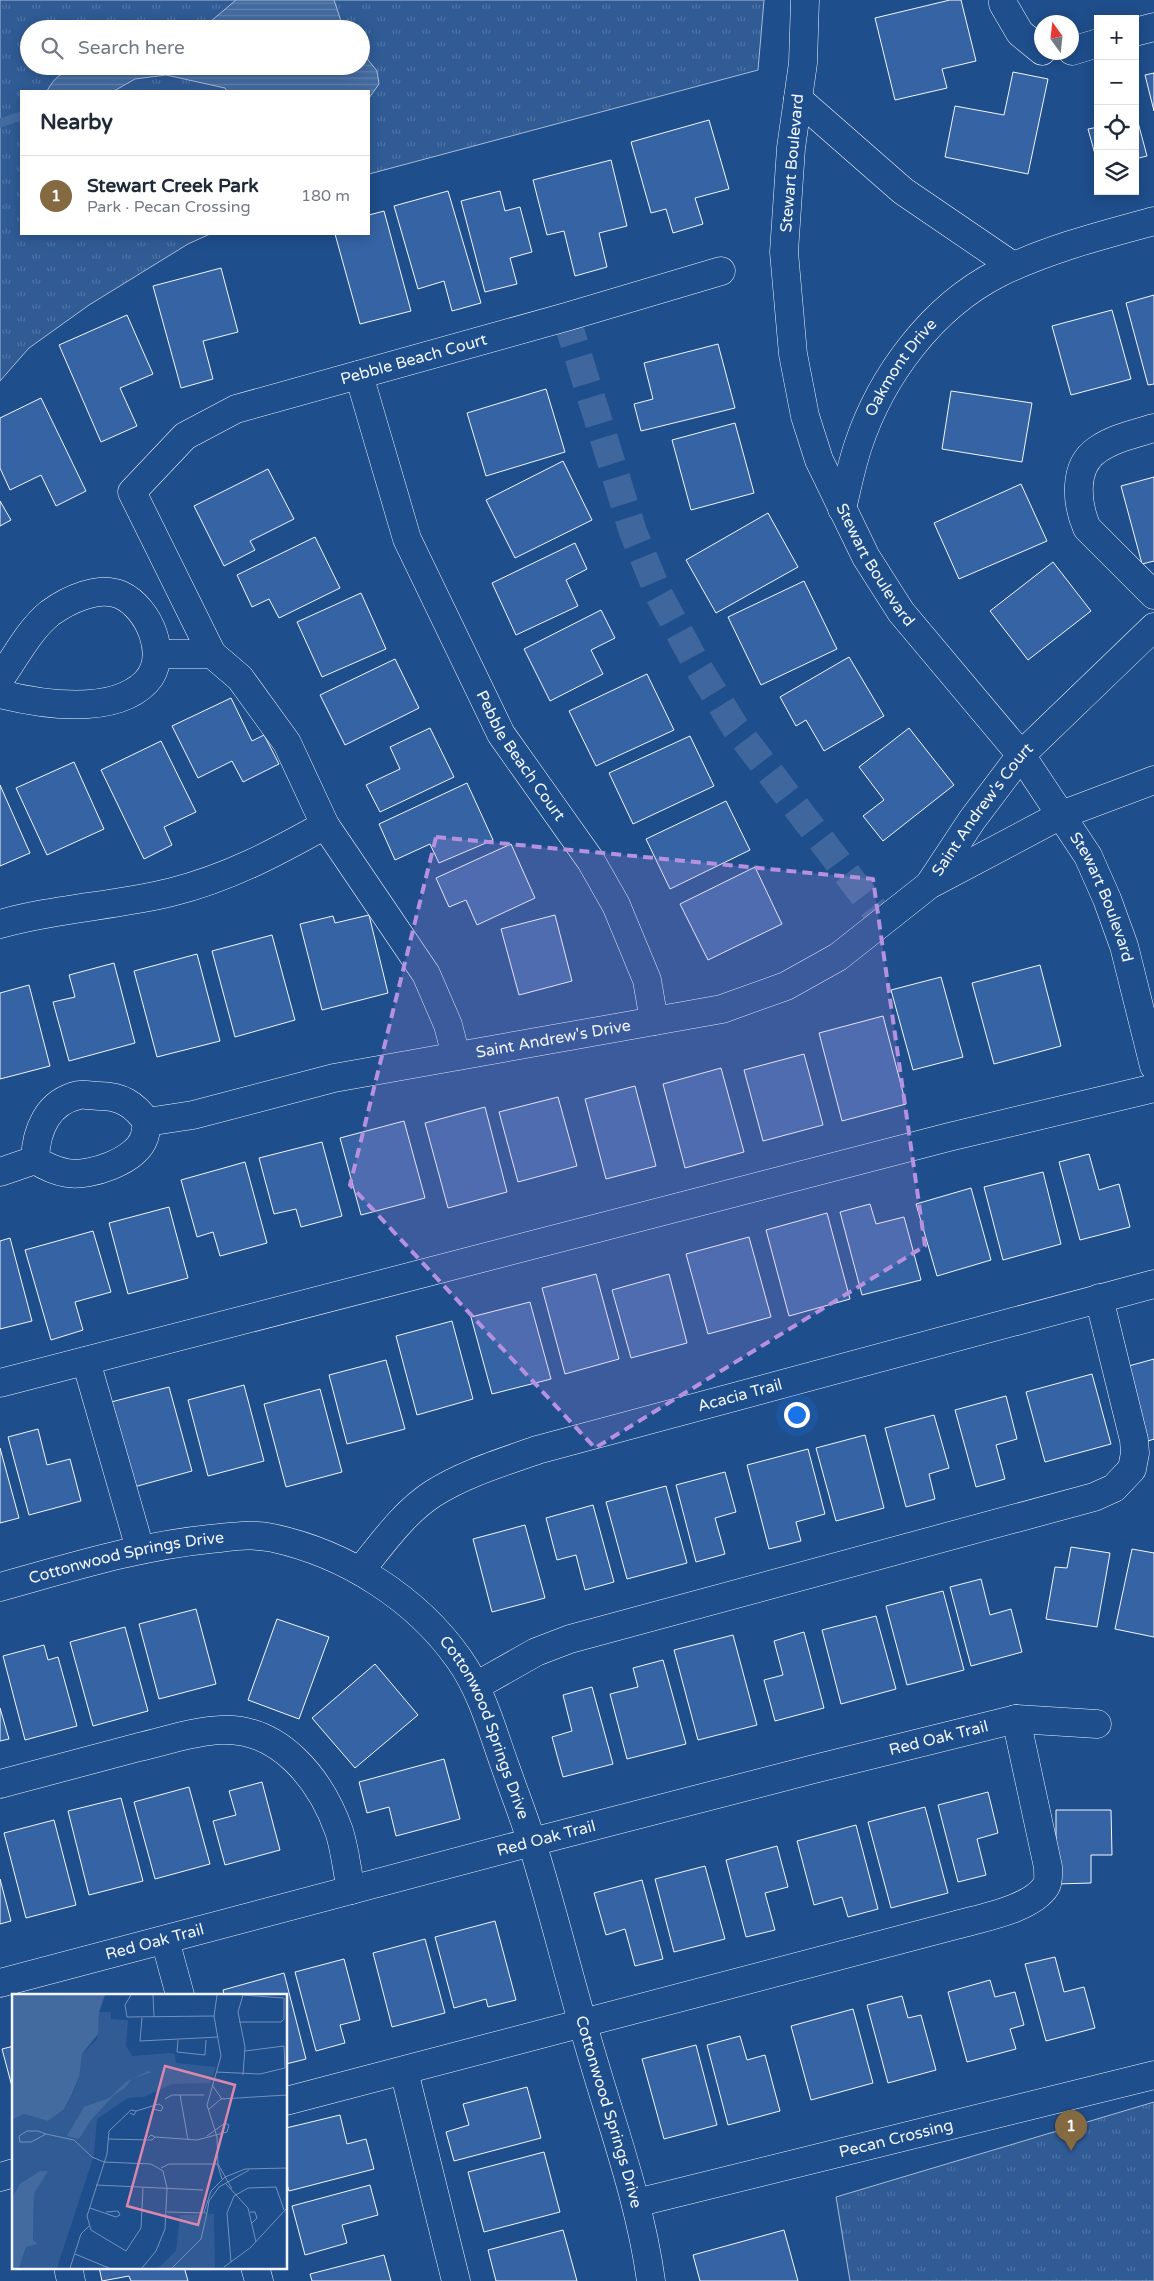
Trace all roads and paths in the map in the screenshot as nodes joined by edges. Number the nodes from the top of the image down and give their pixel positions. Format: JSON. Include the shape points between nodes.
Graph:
{"nodes":[{"id":1,"x":805,"y":0,"type":"edge"},
{"id":2,"x":1002,"y":0,"type":"edge"},
{"id":3,"x":1154,"y":27,"type":"edge"},
{"id":4,"x":1139,"y":31,"type":"edge"},
{"id":5,"x":1094,"y":44,"type":"edge"},
{"id":6,"x":1034,"y":45,"type":"edge"},
{"id":7,"x":1079,"y":49,"type":"edge"},
{"id":8,"x":798,"y":99,"type":"junction"},
{"id":9,"x":1154,"y":221,"type":"edge"},
{"id":10,"x":1013,"y":266,"type":"junction"},
{"id":11,"x":721,"y":272,"type":"dead end"},
{"id":12,"x":359,"y":375,"type":"junction"},
{"id":13,"x":1154,"y":428,"type":"edge"},
{"id":14,"x":842,"y":509,"type":"junction"},
{"id":15,"x":1154,"y":595,"type":"edge"},
{"id":16,"x":1154,"y":627,"type":"edge"},
{"id":17,"x":157,"y":654,"type":"junction"},
{"id":18,"x":212,"y":654,"type":"junction"},
{"id":19,"x":0,"y":679,"type":"edge"},
{"id":20,"x":0,"y":694,"type":"edge"},
{"id":21,"x":1021,"y":755,"type":"junction"},
{"id":22,"x":1154,"y":780,"type":"edge"},
{"id":23,"x":1061,"y":815,"type":"junction"},
{"id":24,"x":325,"y":825,"type":"junction"},
{"id":25,"x":929,"y":886,"type":"junction"},
{"id":26,"x":0,"y":924,"type":"edge"},
{"id":27,"x":654,"y":1021,"type":"junction"},
{"id":28,"x":1150,"y":1025,"type":"edge"},
{"id":29,"x":456,"y":1056,"type":"junction"},
{"id":30,"x":1154,"y":1066,"type":"edge"},
{"id":31,"x":1154,"y":1088,"type":"edge"},
{"id":32,"x":147,"y":1122,"type":"junction"},
{"id":33,"x":35,"y":1160,"type":"junction"},
{"id":34,"x":0,"y":1172,"type":"edge"},
{"id":35,"x":1154,"y":1284,"type":"edge"},
{"id":36,"x":1099,"y":1298,"type":"junction"},
{"id":37,"x":86,"y":1361,"type":"junction"},
{"id":38,"x":0,"y":1383,"type":"edge"},
{"id":39,"x":140,"y":1549,"type":"junction"},
{"id":40,"x":360,"y":1571,"type":"junction"},
{"id":41,"x":0,"y":1587,"type":"edge"},
{"id":42,"x":476,"y":1686,"type":"junction"},
{"id":43,"x":1016,"y":1719,"type":"junction"},
{"id":44,"x":1097,"y":1724,"type":"dead end"},
{"id":45,"x":0,"y":1784,"type":"edge"},
{"id":46,"x":532,"y":1842,"type":"junction"},
{"id":47,"x":351,"y":1890,"type":"junction"},
{"id":48,"x":165,"y":1940,"type":"junction"},
{"id":49,"x":0,"y":1983,"type":"edge"},
{"id":50,"x":180,"y":1994,"type":"edge"},
{"id":51,"x":583,"y":2024,"type":"junction"},
{"id":52,"x":404,"y":2071,"type":"junction"},
{"id":53,"x":1154,"y":2075,"type":"edge"},
{"id":54,"x":288,"y":2101,"type":"edge"},
{"id":55,"x":636,"y":2203,"type":"junction"},
{"id":56,"x":68,"y":2268,"type":"edge"},
{"id":57,"x":255,"y":2268,"type":"edge"},
{"id":58,"x":71,"y":2281,"type":"edge"},
{"id":59,"x":259,"y":2281,"type":"edge"},
{"id":60,"x":456,"y":2281,"type":"edge"},
{"id":61,"x":651,"y":2281,"type":"edge"}],
"edges":[{"from":1,"to":8,"type":"street","name":"Stewart Boulevard"},
{"from":2,"to":6,"type":"street","via":[[1020,33]]},
{"from":3,"to":4,"type":"street"},
{"from":5,"to":7,"type":"street"},
{"from":8,"to":10,"type":"street","via":[[903,191]]},
{"from":8,"to":14,"type":"street","name":"Stewart Boulevard","via":[[791,148],[784,252],[793,354],[805,416]]},
{"from":9,"to":10,"type":"street","name":"Oakmont Drive","via":[[1077,242]]},
{"from":10,"to":14,"type":"street","name":"Oakmont Drive","via":[[970,291],[939,316],[912,346],[873,409],[858,446]]},
{"from":11,"to":12,"type":"street","name":"Pebble Beach Court"},
{"from":12,"to":18,"type":"street","name":"Pebble Beach Court","via":[[236,409],[185,436],[132,492]]},
{"from":12,"to":27,"type":"street","name":"Pebble Beach Court","via":[[407,539],[501,734],[591,861],[616,905],[647,980]]},
{"from":13,"to":15,"type":"street","via":[[1114,440],[1094,451],[1082,471],[1078,494],[1081,516],[1087,528]]},
{"from":14,"to":21,"type":"street","name":"Stewart Boulevard","via":[[866,557],[901,612]]},
{"from":16,"to":21,"type":"street","name":"Saint Andrew's Court"},
{"from":17,"to":18,"type":"street"},
{"from":17,"to":19,"type":"street","via":[[148,622],[136,605],[120,594],[100,592],[73,600],[50,613]]},
{"from":17,"to":20,"type":"street","via":[[146,682],[131,693],[109,701],[49,703]]},
{"from":18,"to":24,"type":"street","via":[[240,678],[287,743]]},
{"from":21,"to":23,"type":"street","name":"Stewart Boulevard"},
{"from":21,"to":25,"type":"street","name":"Saint Andrew's Court","via":[[972,820]]},
{"from":22,"to":23,"type":"street","name":"Saint Andrew's Court"},
{"from":23,"to":25,"type":"street","name":"Saint Andrew's Court"},
{"from":23,"to":28,"type":"street","name":"Stewart Boulevard","via":[[1088,856],[1108,899]]},
{"from":24,"to":26,"type":"street","via":[[232,874],[199,885]]},
{"from":24,"to":29,"type":"street","via":[[426,974],[448,1025]]},
{"from":25,"to":27,"type":"street","name":"Saint Andrew's Drive","via":[[838,957],[786,986],[722,1009]]},
{"from":27,"to":29,"type":"street","name":"Saint Andrew's Drive"},
{"from":28,"to":30,"type":"street","name":"Stewart Boulevard"},
{"from":29,"to":32,"type":"street","name":"Saint Andrew's Drive","via":[[334,1078],[193,1114]]},
{"from":31,"to":37,"type":"street","via":[[949,1137]]},
{"from":32,"to":33,"type":"street","via":[[144,1138],[135,1151],[104,1169],[68,1174]]},
{"from":32,"to":33,"type":"street","via":[[138,1109],[124,1100],[111,1096],[80,1095],[61,1103],[46,1118],[36,1142]]},
{"from":33,"to":34,"type":"street"},
{"from":35,"to":36,"type":"street","name":"Acacia Trail"},
{"from":36,"to":40,"type":"street","name":"Acacia Trail","via":[[537,1450],[472,1473],[433,1494],[399,1524]]},
{"from":36,"to":42,"type":"street","via":[[1134,1440],[1132,1468],[1114,1488],[1094,1498],[999,1525],[570,1640],[536,1652]]},
{"from":37,"to":38,"type":"street"},
{"from":37,"to":39,"type":"street"},
{"from":39,"to":40,"type":"street","name":"Cottonwood Springs Drive","via":[[248,1535],[270,1537],[309,1547]]},
{"from":39,"to":41,"type":"street","name":"Cottonwood Springs Drive"},
{"from":40,"to":42,"type":"street","name":"Cottonwood Springs Drive","via":[[425,1619],[458,1658]]},
{"from":42,"to":46,"type":"street","name":"Cottonwood Springs Drive"},
{"from":43,"to":44,"type":"street","name":"Red Oak Trail"},
{"from":43,"to":46,"type":"street","name":"Red Oak Trail"},
{"from":43,"to":51,"type":"street","via":[[1048,1867],[1047,1885],[1037,1896],[1008,1910],[956,1925]]},
{"from":45,"to":47,"type":"street","via":[[187,1735],[221,1730],[247,1732],[288,1753],[321,1790],[339,1832]]},
{"from":46,"to":47,"type":"street","name":"Red Oak Trail"},
{"from":46,"to":51,"type":"street","name":"Cottonwood Springs Drive"},
{"from":47,"to":48,"type":"street","name":"Red Oak Trail"},
{"from":48,"to":49,"type":"street","name":"Red Oak Trail"},
{"from":48,"to":50,"type":"street"},
{"from":51,"to":52,"type":"street"},
{"from":51,"to":55,"type":"street","name":"Cottonwood Springs Drive"},
{"from":52,"to":54,"type":"street"},
{"from":52,"to":60,"type":"street"},
{"from":53,"to":55,"type":"street","name":"Pecan Crossing"},
{"from":55,"to":61,"type":"street","name":"Cottonwood Springs Drive"},
{"from":56,"to":58,"type":"street"},
{"from":57,"to":59,"type":"street"}]}
